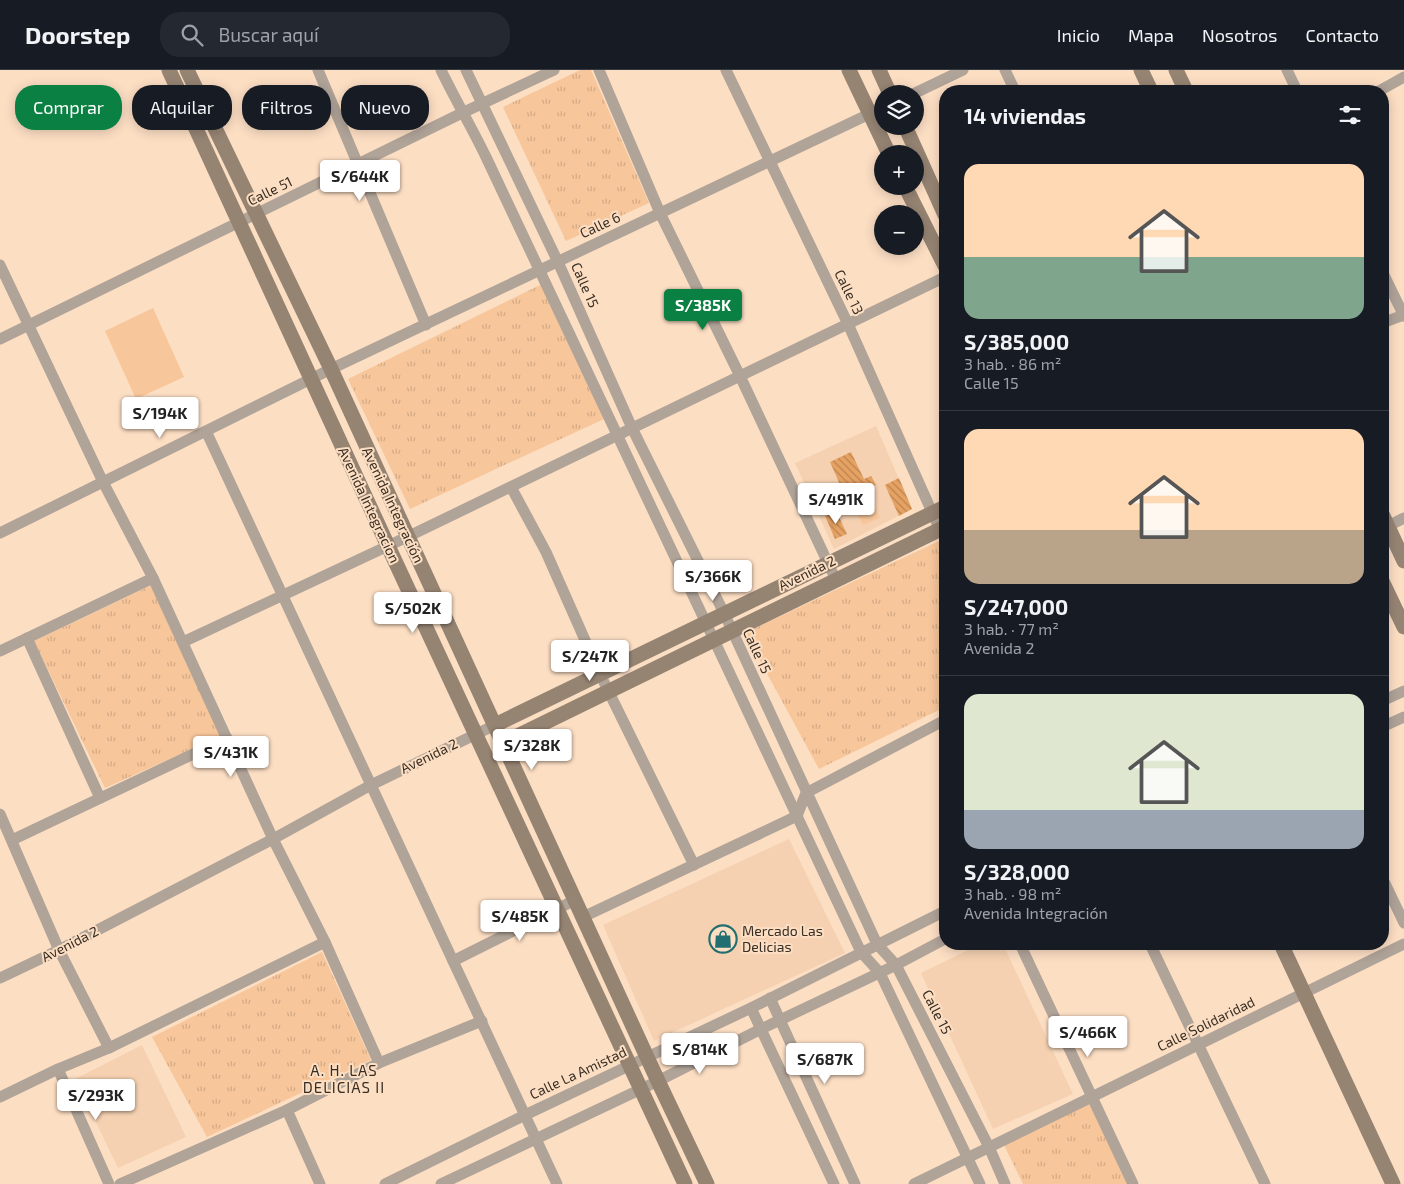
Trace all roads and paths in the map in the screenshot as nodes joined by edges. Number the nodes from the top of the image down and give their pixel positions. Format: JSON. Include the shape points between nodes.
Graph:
{"nodes":[{"id":1,"x":169,"y":70,"type":"edge"},
{"id":2,"x":187,"y":70,"type":"edge"},
{"id":3,"x":318,"y":70,"type":"edge"},
{"id":4,"x":441,"y":70,"type":"edge"},
{"id":5,"x":466,"y":70,"type":"edge"},
{"id":6,"x":554,"y":70,"type":"edge"},
{"id":7,"x":599,"y":70,"type":"edge"},
{"id":8,"x":726,"y":70,"type":"edge"},
{"id":9,"x":849,"y":70,"type":"edge"},
{"id":10,"x":879,"y":70,"type":"edge"},
{"id":11,"x":963,"y":70,"type":"edge"},
{"id":12,"x":1006,"y":70,"type":"edge"},
{"id":13,"x":1141,"y":70,"type":"edge"},
{"id":14,"x":1176,"y":70,"type":"edge"},
{"id":15,"x":1287,"y":70,"type":"edge"},
{"id":16,"x":1404,"y":78,"type":"edge"},
{"id":17,"x":886,"y":85,"type":"edge"},
{"id":18,"x":1012,"y":85,"type":"edge"},
{"id":19,"x":1148,"y":85,"type":"edge"},
{"id":20,"x":1183,"y":85,"type":"edge"},
{"id":21,"x":1294,"y":85,"type":"edge"},
{"id":22,"x":1389,"y":86,"type":"edge"},
{"id":23,"x":924,"y":89,"type":"edge"},
{"id":24,"x":482,"y":104,"type":"junction"},
{"id":25,"x":874,"y":108,"type":"edge"},
{"id":26,"x":874,"y":112,"type":"edge"},
{"id":27,"x":462,"y":113,"type":"junction"},
{"id":28,"x":909,"y":135,"type":"edge"},
{"id":29,"x":770,"y":161,"type":"junction"},
{"id":30,"x":358,"y":165,"type":"junction"},
{"id":31,"x":910,"y":195,"type":"edge"},
{"id":32,"x":939,"y":202,"type":"edge"},
{"id":33,"x":660,"y":214,"type":"junction"},
{"id":34,"x":255,"y":215,"type":"junction"},
{"id":35,"x":240,"y":222,"type":"junction"},
{"id":36,"x":939,"y":254,"type":"edge"},
{"id":37,"x":558,"y":262,"type":"junction"},
{"id":38,"x":0,"y":266,"type":"edge"},
{"id":39,"x":539,"y":271,"type":"junction"},
{"id":40,"x":939,"y":280,"type":"edge"},
{"id":41,"x":1389,"y":285,"type":"edge"},
{"id":42,"x":1404,"y":315,"type":"edge"},
{"id":43,"x":1389,"y":320,"type":"edge"},
{"id":44,"x":848,"y":324,"type":"junction"},
{"id":45,"x":426,"y":325,"type":"junction"},
{"id":46,"x":28,"y":326,"type":"junction"},
{"id":47,"x":0,"y":339,"type":"edge"},
{"id":48,"x":331,"y":369,"type":"junction"},
{"id":49,"x":740,"y":376,"type":"junction"},
{"id":50,"x":312,"y":379,"type":"junction"},
{"id":51,"x":632,"y":428,"type":"junction"},
{"id":52,"x":206,"y":431,"type":"junction"},
{"id":53,"x":617,"y":436,"type":"junction"},
{"id":54,"x":102,"y":482,"type":"junction"},
{"id":55,"x":511,"y":487,"type":"junction"},
{"id":56,"x":939,"y":510,"type":"edge"},
{"id":57,"x":1404,"y":518,"type":"edge"},
{"id":58,"x":1389,"y":521,"type":"edge"},
{"id":59,"x":939,"y":530,"type":"edge"},
{"id":60,"x":1389,"y":532,"type":"edge"},
{"id":61,"x":0,"y":533,"type":"edge"},
{"id":62,"x":407,"y":537,"type":"junction"},
{"id":63,"x":388,"y":546,"type":"junction"},
{"id":64,"x":1404,"y":562,"type":"edge"},
{"id":65,"x":828,"y":563,"type":"junction"},
{"id":66,"x":154,"y":578,"type":"junction"},
{"id":67,"x":836,"y":580,"type":"junction"},
{"id":68,"x":283,"y":596,"type":"junction"},
{"id":69,"x":1389,"y":596,"type":"edge"},
{"id":70,"x":724,"y":613,"type":"junction"},
{"id":71,"x":707,"y":622,"type":"junction"},
{"id":72,"x":1404,"y":627,"type":"edge"},
{"id":73,"x":732,"y":631,"type":"junction"},
{"id":74,"x":27,"y":638,"type":"junction"},
{"id":75,"x":715,"y":639,"type":"junction"},
{"id":76,"x":182,"y":642,"type":"junction"},
{"id":77,"x":0,"y":651,"type":"edge"},
{"id":78,"x":600,"y":674,"type":"junction"},
{"id":79,"x":609,"y":691,"type":"junction"},
{"id":80,"x":1404,"y":691,"type":"edge"},
{"id":81,"x":1389,"y":698,"type":"edge"},
{"id":82,"x":1404,"y":717,"type":"edge"},
{"id":83,"x":939,"y":723,"type":"edge"},
{"id":84,"x":1389,"y":724,"type":"edge"},
{"id":85,"x":495,"y":725,"type":"junction"},
{"id":86,"x":476,"y":734,"type":"junction"},
{"id":87,"x":227,"y":738,"type":"junction"},
{"id":88,"x":503,"y":743,"type":"junction"},
{"id":89,"x":371,"y":785,"type":"junction"},
{"id":90,"x":806,"y":793,"type":"junction"},
{"id":91,"x":100,"y":798,"type":"junction"},
{"id":92,"x":0,"y":814,"type":"edge"},
{"id":93,"x":797,"y":816,"type":"junction"},
{"id":94,"x":273,"y":839,"type":"junction"},
{"id":95,"x":12,"y":840,"type":"junction"},
{"id":96,"x":694,"y":865,"type":"junction"},
{"id":97,"x":1389,"y":892,"type":"edge"},
{"id":98,"x":575,"y":900,"type":"junction"},
{"id":99,"x":558,"y":908,"type":"junction"},
{"id":100,"x":939,"y":914,"type":"edge"},
{"id":101,"x":583,"y":917,"type":"junction"},
{"id":102,"x":1404,"y":923,"type":"edge"},
{"id":103,"x":325,"y":942,"type":"junction"},
{"id":104,"x":939,"y":942,"type":"edge"},
{"id":105,"x":877,"y":944,"type":"junction"},
{"id":106,"x":1404,"y":944,"type":"edge"},
{"id":107,"x":59,"y":950,"type":"junction"},
{"id":108,"x":1023,"y":950,"type":"edge"},
{"id":109,"x":1153,"y":950,"type":"edge"},
{"id":110,"x":1284,"y":950,"type":"edge"},
{"id":111,"x":861,"y":952,"type":"junction"},
{"id":112,"x":453,"y":961,"type":"junction"},
{"id":113,"x":896,"y":965,"type":"junction"},
{"id":114,"x":880,"y":973,"type":"junction"},
{"id":115,"x":0,"y":978,"type":"edge"},
{"id":116,"x":1304,"y":993,"type":"junction"},
{"id":117,"x":770,"y":998,"type":"junction"},
{"id":118,"x":750,"y":1008,"type":"junction"},
{"id":119,"x":482,"y":1021,"type":"junction"},
{"id":120,"x":781,"y":1021,"type":"junction"},
{"id":121,"x":761,"y":1029,"type":"junction"},
{"id":122,"x":1198,"y":1045,"type":"junction"},
{"id":123,"x":110,"y":1048,"type":"junction"},
{"id":124,"x":646,"y":1057,"type":"junction"},
{"id":125,"x":379,"y":1064,"type":"junction"},
{"id":126,"x":630,"y":1065,"type":"junction"},
{"id":127,"x":58,"y":1069,"type":"junction"},
{"id":128,"x":658,"y":1081,"type":"junction"},
{"id":129,"x":641,"y":1089,"type":"junction"},
{"id":130,"x":0,"y":1097,"type":"edge"},
{"id":131,"x":1092,"y":1097,"type":"junction"},
{"id":132,"x":287,"y":1110,"type":"junction"},
{"id":133,"x":525,"y":1115,"type":"junction"},
{"id":134,"x":536,"y":1138,"type":"junction"},
{"id":135,"x":989,"y":1148,"type":"junction"},
{"id":136,"x":968,"y":1158,"type":"junction"},
{"id":137,"x":109,"y":1184,"type":"edge"},
{"id":138,"x":120,"y":1184,"type":"edge"},
{"id":139,"x":320,"y":1184,"type":"edge"},
{"id":140,"x":385,"y":1184,"type":"edge"},
{"id":141,"x":441,"y":1184,"type":"edge"},
{"id":142,"x":557,"y":1184,"type":"edge"},
{"id":143,"x":685,"y":1184,"type":"edge"},
{"id":144,"x":707,"y":1184,"type":"edge"},
{"id":145,"x":834,"y":1184,"type":"edge"},
{"id":146,"x":855,"y":1184,"type":"edge"},
{"id":147,"x":914,"y":1184,"type":"edge"},
{"id":148,"x":980,"y":1184,"type":"edge"},
{"id":149,"x":1005,"y":1184,"type":"edge"},
{"id":150,"x":1133,"y":1184,"type":"edge"},
{"id":151,"x":1265,"y":1184,"type":"edge"},
{"id":152,"x":1393,"y":1184,"type":"edge"}],
"edges":[{"from":1,"to":35,"type":"main road","name":"Avenida Integracion"},
{"from":2,"to":34,"type":"main road","name":"Avenida Integración"},
{"from":3,"to":30,"type":"street"},
{"from":4,"to":27,"type":"street"},
{"from":5,"to":24,"type":"street","name":"Calle 15"},
{"from":6,"to":24,"type":"street","name":"Calle 51"},
{"from":7,"to":33,"type":"street"},
{"from":8,"to":29,"type":"street","name":"Calle 13"},
{"from":9,"to":25,"type":"main road"},
{"from":10,"to":17,"type":"main road"},
{"from":11,"to":23,"type":"street"},
{"from":12,"to":18,"type":"street"},
{"from":13,"to":19,"type":"main road"},
{"from":14,"to":20,"type":"main road"},
{"from":15,"to":21,"type":"street"},
{"from":16,"to":22,"type":"street"},
{"from":24,"to":27,"type":"street","name":"Calle 51"},
{"from":24,"to":37,"type":"street","name":"Calle 15"},
{"from":26,"to":29,"type":"street","name":"Calle 6"},
{"from":27,"to":30,"type":"street","name":"Calle 51"},
{"from":27,"to":39,"type":"street"},
{"from":28,"to":32,"type":"main road"},
{"from":29,"to":33,"type":"street","name":"Calle 6"},
{"from":29,"to":44,"type":"street","name":"Calle 13"},
{"from":30,"to":34,"type":"street","name":"Calle 51"},
{"from":30,"to":45,"type":"street"},
{"from":31,"to":36,"type":"main road"},
{"from":33,"to":37,"type":"street","name":"Calle 6"},
{"from":33,"to":49,"type":"street"},
{"from":34,"to":35,"type":"street","name":"Calle 51"},
{"from":34,"to":48,"type":"main road","name":"Avenida Integración"},
{"from":35,"to":46,"type":"street","name":"Calle 51"},
{"from":35,"to":50,"type":"main road","name":"Avenida Integracion"},
{"from":37,"to":39,"type":"street","name":"Calle 6"},
{"from":37,"to":51,"type":"street","name":"Calle 15"},
{"from":38,"to":46,"type":"street"},
{"from":39,"to":45,"type":"street","name":"Calle 6"},
{"from":39,"to":53,"type":"street"},
{"from":40,"to":44,"type":"street"},
{"from":41,"to":42,"type":"street"},
{"from":42,"to":43,"type":"street"},
{"from":44,"to":49,"type":"street"},
{"from":44,"to":56,"type":"street","name":"Calle 13"},
{"from":45,"to":48,"type":"street","name":"Calle 6"},
{"from":46,"to":47,"type":"street","name":"Calle 51"},
{"from":46,"to":54,"type":"street"},
{"from":48,"to":50,"type":"street","name":"Calle 6"},
{"from":48,"to":62,"type":"main road","name":"Avenida Integración"},
{"from":49,"to":51,"type":"street"},
{"from":49,"to":65,"type":"street"},
{"from":50,"to":52,"type":"street","name":"Calle 6"},
{"from":50,"to":63,"type":"main road","name":"Avenida Integracion"},
{"from":51,"to":53,"type":"street"},
{"from":51,"to":70,"type":"street","name":"Calle 15"},
{"from":52,"to":54,"type":"street","name":"Calle 6"},
{"from":52,"to":68,"type":"street"},
{"from":53,"to":55,"type":"street"},
{"from":53,"to":71,"type":"street"},
{"from":54,"to":61,"type":"street","name":"Calle 6"},
{"from":54,"to":66,"type":"street"},
{"from":55,"to":62,"type":"street"},
{"from":55,"to":78,"type":"street","via":[[546,552]]},
{"from":56,"to":65,"type":"main road","name":"Avenida 2"},
{"from":57,"to":58,"type":"street"},
{"from":59,"to":67,"type":"main road","name":"Avenida 2"},
{"from":60,"to":64,"type":"main road"},
{"from":62,"to":63,"type":"street"},
{"from":62,"to":85,"type":"main road","name":"Avenida Integración"},
{"from":63,"to":68,"type":"street"},
{"from":63,"to":86,"type":"main road","name":"Avenida Integracion"},
{"from":65,"to":67,"type":"street"},
{"from":65,"to":70,"type":"main road","name":"Avenida 2"},
{"from":66,"to":74,"type":"street"},
{"from":66,"to":76,"type":"street"},
{"from":67,"to":73,"type":"main road","name":"Avenida 2"},
{"from":68,"to":76,"type":"street"},
{"from":68,"to":89,"type":"street"},
{"from":69,"to":72,"type":"main road"},
{"from":70,"to":71,"type":"main road","name":"Avenida 2"},
{"from":70,"to":73,"type":"street","name":"Calle 15"},
{"from":71,"to":75,"type":"street"},
{"from":71,"to":78,"type":"main road","name":"Avenida 2"},
{"from":73,"to":75,"type":"main road","name":"Avenida 2"},
{"from":73,"to":90,"type":"street","name":"Calle 15"},
{"from":74,"to":77,"type":"street"},
{"from":74,"to":91,"type":"street"},
{"from":75,"to":79,"type":"main road","name":"Avenida 2"},
{"from":75,"to":93,"type":"street"},
{"from":76,"to":87,"type":"street"},
{"from":78,"to":79,"type":"street"},
{"from":78,"to":85,"type":"main road","name":"Avenida 2"},
{"from":79,"to":88,"type":"main road","name":"Avenida 2"},
{"from":79,"to":96,"type":"street"},
{"from":80,"to":81,"type":"street"},
{"from":82,"to":84,"type":"street"},
{"from":83,"to":90,"type":"street"},
{"from":85,"to":86,"type":"street","name":"Avenida 2"},
{"from":85,"to":88,"type":"main road","name":"Avenida Integración"},
{"from":86,"to":89,"type":"street","name":"Avenida 2"},
{"from":86,"to":99,"type":"main road","name":"Avenida Integracion"},
{"from":87,"to":91,"type":"street"},
{"from":87,"to":94,"type":"street"},
{"from":88,"to":98,"type":"main road","name":"Avenida Integración"},
{"from":89,"to":94,"type":"street","name":"Avenida 2"},
{"from":89,"to":112,"type":"street"},
{"from":90,"to":93,"type":"street"},
{"from":90,"to":105,"type":"street","name":"Calle 15"},
{"from":91,"to":95,"type":"street"},
{"from":92,"to":95,"type":"street"},
{"from":93,"to":96,"type":"street"},
{"from":93,"to":111,"type":"street"},
{"from":94,"to":103,"type":"street"},
{"from":94,"to":107,"type":"street","name":"Avenida 2"},
{"from":95,"to":107,"type":"street"},
{"from":96,"to":101,"type":"street"},
{"from":97,"to":102,"type":"street"},
{"from":98,"to":99,"type":"street"},
{"from":98,"to":101,"type":"main road","name":"Avenida Integración"},
{"from":99,"to":112,"type":"street"},
{"from":99,"to":126,"type":"main road","name":"Avenida Integracion"},
{"from":100,"to":105,"type":"street","name":"Calle La Amistad"},
{"from":101,"to":124,"type":"main road","name":"Avenida Integración"},
{"from":103,"to":123,"type":"street"},
{"from":103,"to":125,"type":"street"},
{"from":104,"to":113,"type":"street"},
{"from":105,"to":111,"type":"street","name":"Calle La Amistad"},
{"from":105,"to":113,"type":"street","name":"Calle 15"},
{"from":106,"to":116,"type":"street","name":"Calle Solidaridad"},
{"from":107,"to":115,"type":"street","name":"Avenida 2"},
{"from":107,"to":123,"type":"street"},
{"from":108,"to":131,"type":"street"},
{"from":109,"to":122,"type":"street"},
{"from":110,"to":116,"type":"main road"},
{"from":111,"to":114,"type":"street"},
{"from":111,"to":117,"type":"street","name":"Calle La Amistad"},
{"from":112,"to":119,"type":"street"},
{"from":113,"to":114,"type":"street"},
{"from":113,"to":135,"type":"street","name":"Calle 15"},
{"from":114,"to":120,"type":"street"},
{"from":114,"to":136,"type":"street"},
{"from":116,"to":122,"type":"street","name":"Calle Solidaridad"},
{"from":116,"to":152,"type":"main road"},
{"from":117,"to":118,"type":"street","name":"Calle La Amistad"},
{"from":117,"to":120,"type":"street"},
{"from":118,"to":121,"type":"street"},
{"from":118,"to":124,"type":"street","name":"Calle La Amistad"},
{"from":119,"to":125,"type":"street"},
{"from":119,"to":133,"type":"street"},
{"from":120,"to":121,"type":"street"},
{"from":120,"to":146,"type":"street"},
{"from":121,"to":128,"type":"street"},
{"from":121,"to":145,"type":"street"},
{"from":122,"to":131,"type":"street","name":"Calle Solidaridad"},
{"from":122,"to":151,"type":"street"},
{"from":123,"to":127,"type":"street"},
{"from":124,"to":126,"type":"street","name":"Calle La Amistad"},
{"from":124,"to":128,"type":"main road","name":"Avenida Integración"},
{"from":125,"to":132,"type":"street"},
{"from":126,"to":129,"type":"main road","name":"Avenida Integracion"},
{"from":126,"to":133,"type":"street","name":"Calle La Amistad"},
{"from":127,"to":130,"type":"street"},
{"from":127,"to":137,"type":"street"},
{"from":128,"to":129,"type":"street"},
{"from":128,"to":144,"type":"main road","name":"Avenida Integración"},
{"from":129,"to":134,"type":"street"},
{"from":129,"to":143,"type":"main road","name":"Avenida Integracion"},
{"from":131,"to":135,"type":"street","name":"Calle Solidaridad"},
{"from":131,"to":150,"type":"street"},
{"from":132,"to":138,"type":"street"},
{"from":132,"to":139,"type":"street"},
{"from":133,"to":134,"type":"street"},
{"from":133,"to":140,"type":"street","name":"Calle La Amistad"},
{"from":134,"to":141,"type":"street"},
{"from":134,"to":142,"type":"street"},
{"from":135,"to":136,"type":"street","name":"Calle Solidaridad"},
{"from":135,"to":149,"type":"street","name":"Calle 15"},
{"from":136,"to":147,"type":"street","name":"Calle Solidaridad"},
{"from":136,"to":148,"type":"street"}]}
